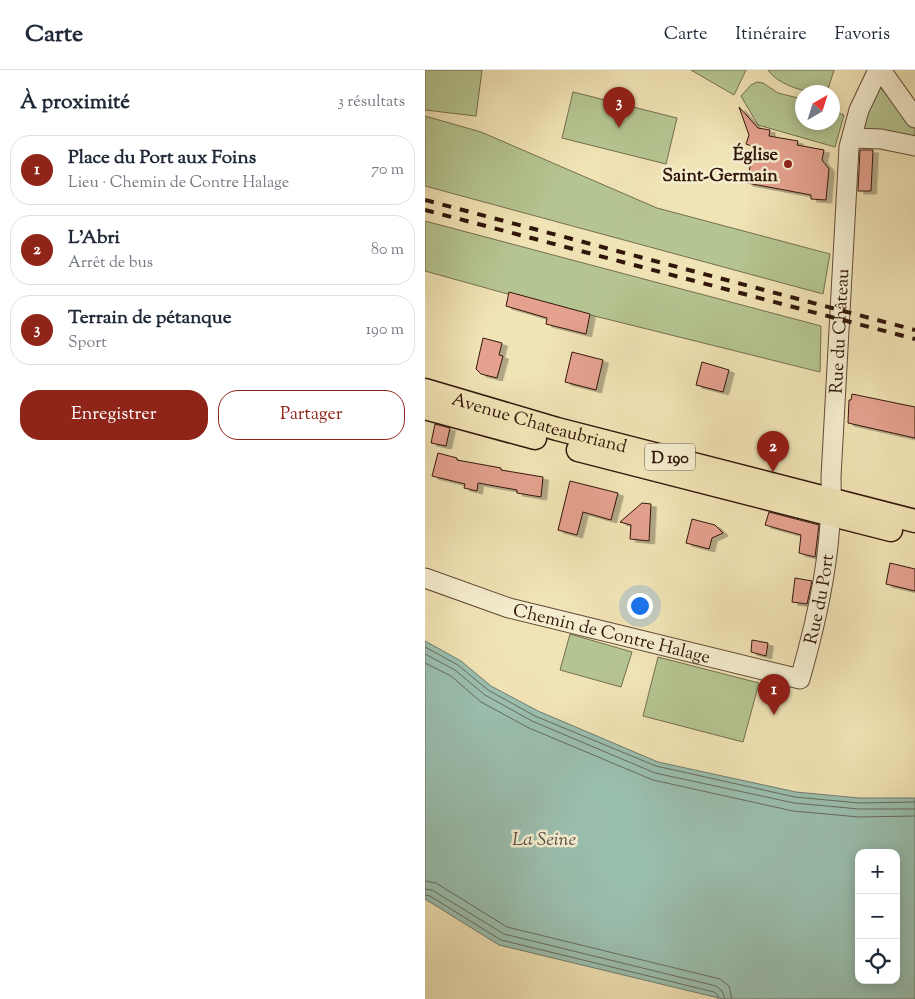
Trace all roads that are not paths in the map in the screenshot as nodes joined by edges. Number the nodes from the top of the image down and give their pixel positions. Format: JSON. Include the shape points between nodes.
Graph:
{"nodes":[{"id":1,"x":879,"y":70,"type":"edge"},
{"id":2,"x":915,"y":118,"type":"edge"},
{"id":3,"x":850,"y":143,"type":"junction"},
{"id":4,"x":915,"y":146,"type":"edge"},
{"id":5,"x":425,"y":390,"type":"edge"},
{"id":6,"x":425,"y":408,"type":"edge"},
{"id":7,"x":831,"y":508,"type":"junction"},
{"id":8,"x":915,"y":522,"type":"edge"},
{"id":9,"x":915,"y":536,"type":"edge"},
{"id":10,"x":425,"y":578,"type":"edge"},
{"id":11,"x":800,"y":679,"type":"joint"}],
"edges":[{"from":1,"to":2,"type":"street"},
{"from":1,"to":3,"type":"street","name":"Rue du Château","via":[[859,110]]},
{"from":3,"to":4,"type":"street","via":[[881,139]]},
{"from":3,"to":7,"type":"street","name":"Rue du Château"},
{"from":5,"to":7,"type":"main road","name":"Avenue Chateaubriand","number":"D 190"},
{"from":6,"to":7,"type":"main road","name":"Avenue Chateaubriand","number":"D 190"},
{"from":7,"to":8,"type":"main road","name":"Avenue Chateaubriand","number":"D 190"},
{"from":7,"to":9,"type":"main road","name":"Avenue Chateaubriand","number":"D 190"},
{"from":7,"to":11,"type":"street","name":"Rue du Port","via":[[821,600]]},
{"from":10,"to":11,"type":"street","name":"Chemin de Contre Halage","via":[[509,608]]}]}
